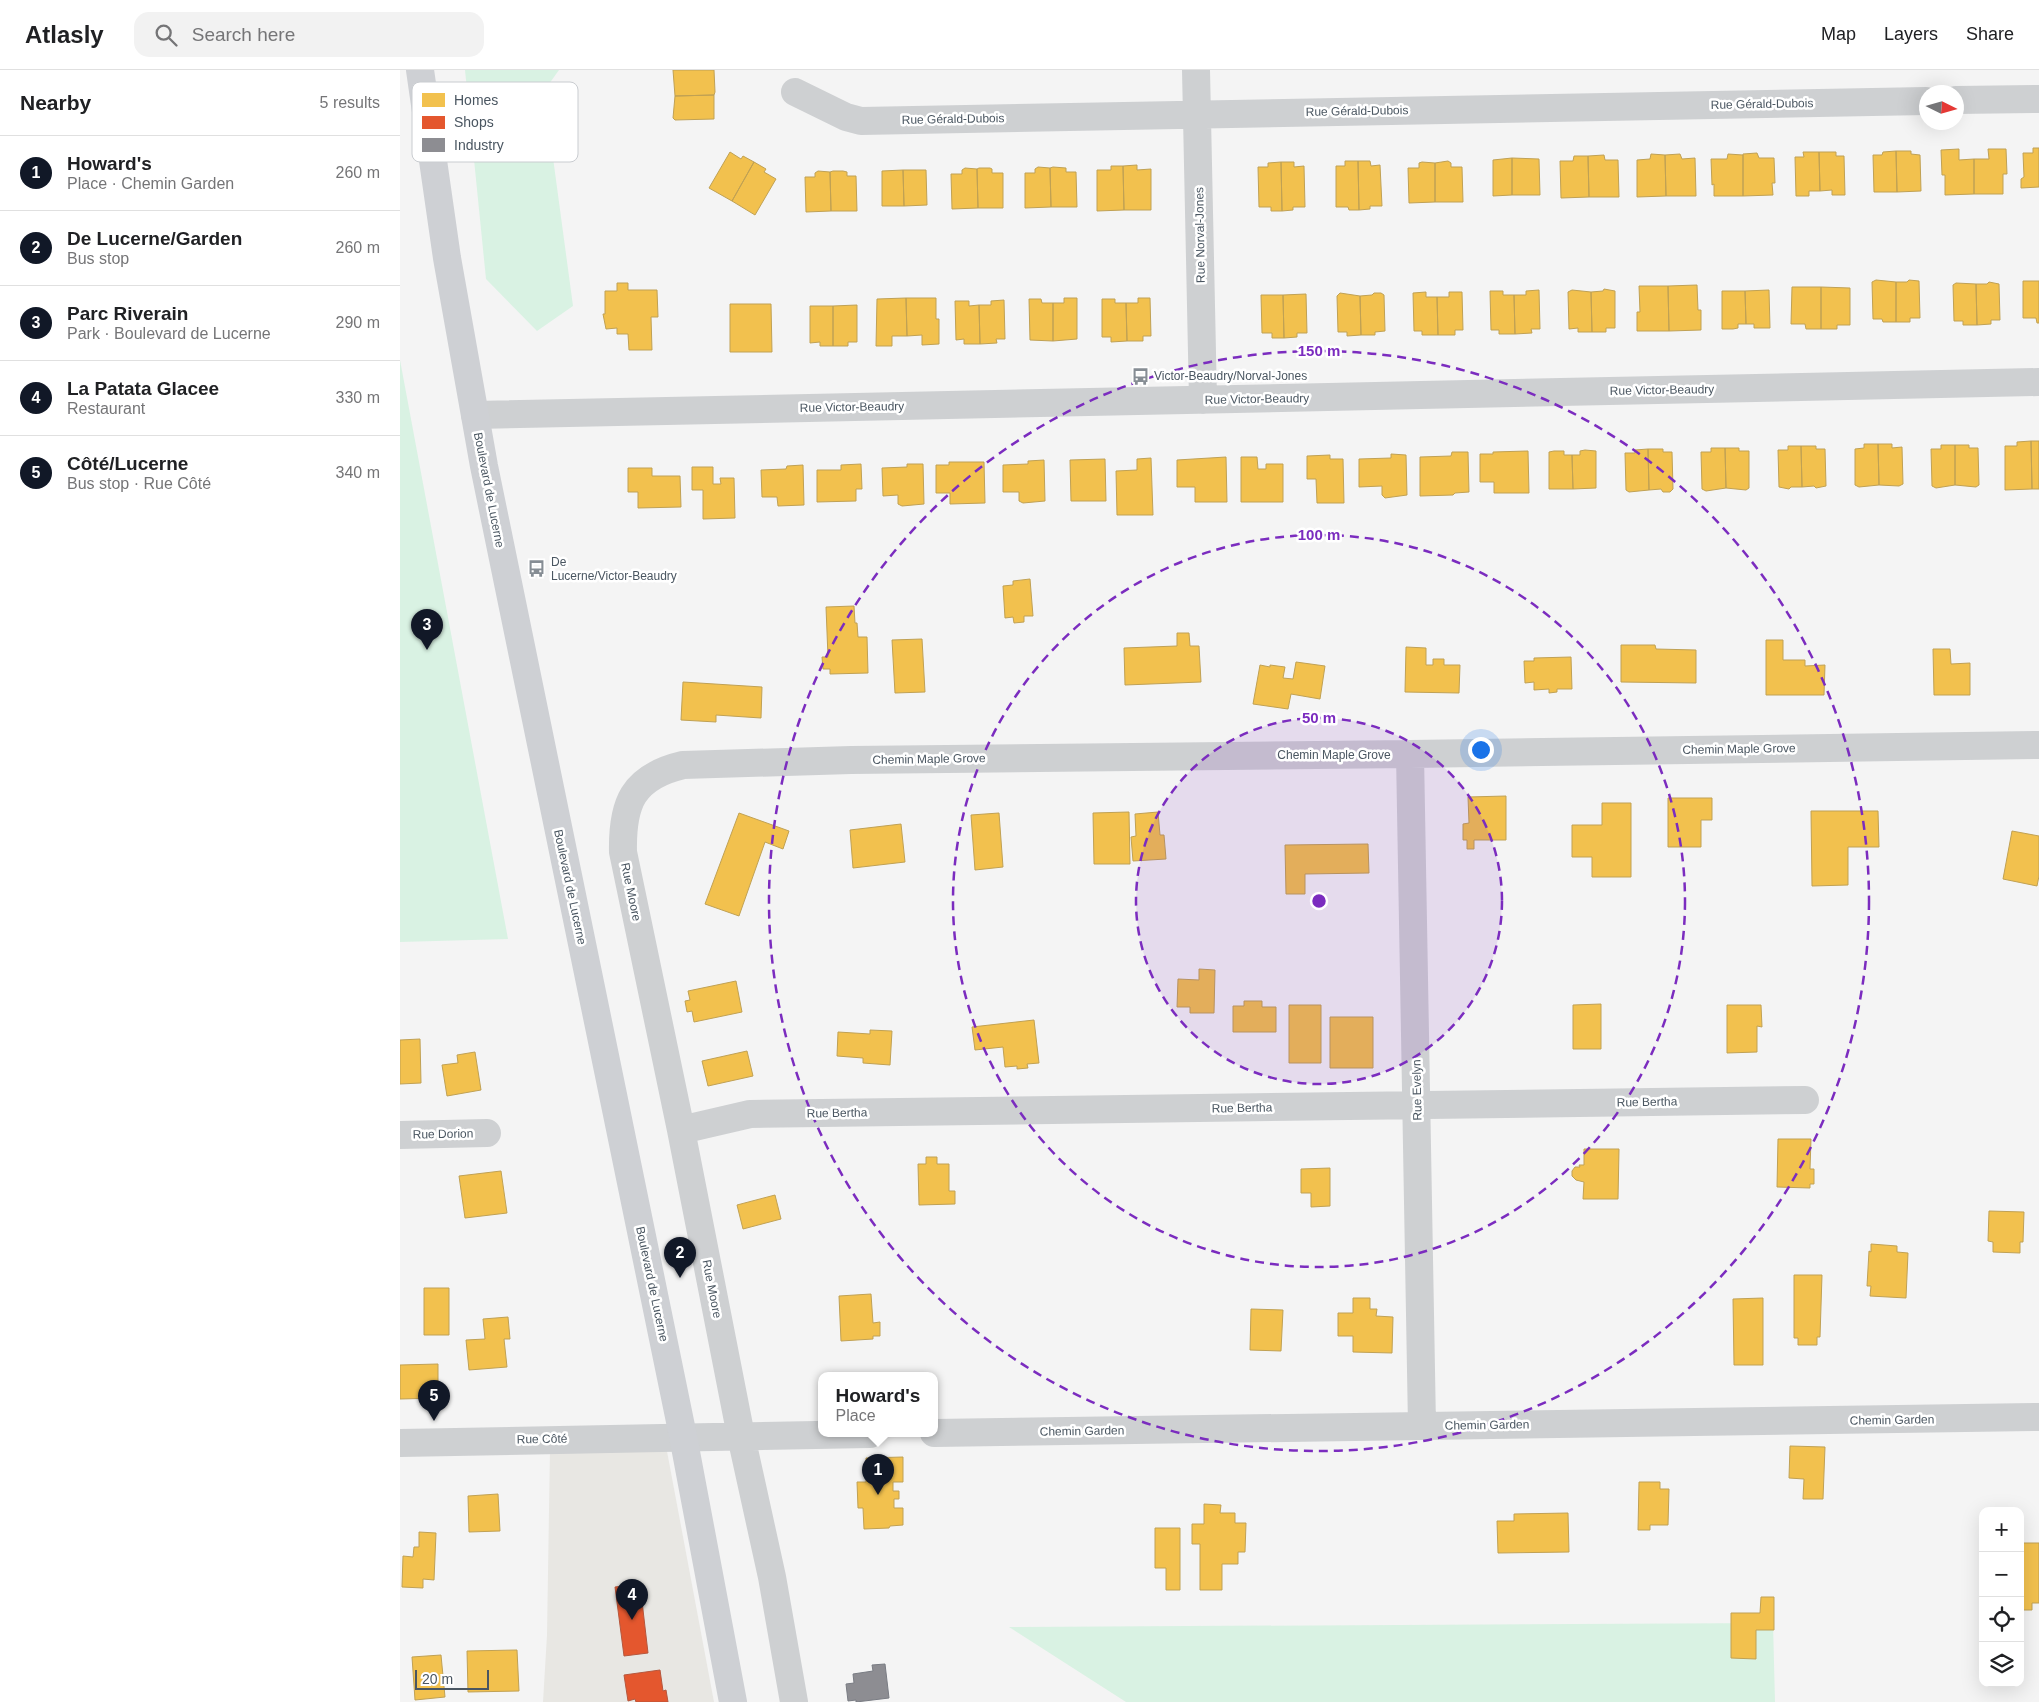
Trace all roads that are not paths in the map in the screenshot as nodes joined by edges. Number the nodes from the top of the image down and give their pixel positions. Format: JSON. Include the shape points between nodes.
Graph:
{"nodes":[{"id":1,"x":1196,"y":70,"type":"edge"},
{"id":2,"x":795,"y":92,"type":"dead end"},
{"id":3,"x":2039,"y":99,"type":"edge"},
{"id":4,"x":1964,"y":100,"type":"edge"},
{"id":5,"x":1919,"y":101,"type":"edge"},
{"id":6,"x":1197,"y":114,"type":"junction"},
{"id":7,"x":433,"y":162,"type":"edge"},
{"id":8,"x":2039,"y":382,"type":"edge"},
{"id":9,"x":1203,"y":400,"type":"junction"},
{"id":10,"x":475,"y":415,"type":"junction"},
{"id":11,"x":2039,"y":745,"type":"edge"},
{"id":12,"x":1410,"y":754,"type":"junction"},
{"id":13,"x":636,"y":790,"type":"joint"},
{"id":14,"x":1805,"y":1100,"type":"dead end"},
{"id":15,"x":1417,"y":1105,"type":"junction"},
{"id":16,"x":681,"y":1130,"type":"junction"},
{"id":17,"x":486,"y":1133,"type":"dead end"},
{"id":18,"x":400,"y":1135,"type":"edge"},
{"id":19,"x":2039,"y":1418,"type":"edge"},
{"id":20,"x":1422,"y":1426,"type":"junction"},
{"id":21,"x":938,"y":1433,"type":"edge"},
{"id":22,"x":818,"y":1435,"type":"edge"},
{"id":23,"x":683,"y":1436,"type":"junction"},
{"id":24,"x":740,"y":1436,"type":"junction"},
{"id":25,"x":400,"y":1443,"type":"edge"},
{"id":26,"x":732,"y":1702,"type":"edge"},
{"id":27,"x":794,"y":1702,"type":"edge"}],
"edges":[{"from":1,"to":6,"type":"street","name":"Rue Norval-Jones"},
{"from":2,"to":6,"type":"street","name":"Rue Gérald-Dubois","via":[[861,121]]},
{"from":3,"to":4,"type":"street"},
{"from":5,"to":6,"type":"street","name":"Rue Gérald-Dubois"},
{"from":6,"to":9,"type":"street","name":"Rue Norval-Jones"},
{"from":7,"to":10,"type":"main road","name":"Boulevard de Lucerne"},
{"from":8,"to":9,"type":"street","name":"Rue Victor-Beaudry"},
{"from":9,"to":10,"type":"street","name":"Rue Victor-Beaudry"},
{"from":10,"to":23,"type":"main road","name":"Boulevard de Lucerne"},
{"from":11,"to":12,"type":"street","name":"Chemin Maple Grove"},
{"from":12,"to":13,"type":"street","name":"Chemin Maple Grove","via":[[683,765],[664,769]]},
{"from":12,"to":15,"type":"street","name":"Rue Evelyn"},
{"from":13,"to":16,"type":"street","name":"Rue Moore","via":[[628,804],[623,826],[623,852]]},
{"from":14,"to":15,"type":"street","name":"Rue Bertha"},
{"from":15,"to":16,"type":"street","name":"Rue Bertha","via":[[750,1114]]},
{"from":15,"to":20,"type":"street","name":"Rue Evelyn"},
{"from":16,"to":24,"type":"street","name":"Rue Moore"},
{"from":17,"to":18,"type":"street","name":"Rue Dorion"},
{"from":19,"to":20,"type":"street","name":"Chemin Garden"},
{"from":20,"to":21,"type":"street","name":"Chemin Garden"},
{"from":22,"to":24,"type":"street"},
{"from":23,"to":24,"type":"street"},
{"from":23,"to":25,"type":"street","name":"Rue Côté"},
{"from":23,"to":26,"type":"main road","name":"Boulevard de Lucerne"},
{"from":24,"to":27,"type":"street","name":"Rue Moore","via":[[772,1577]]}]}
